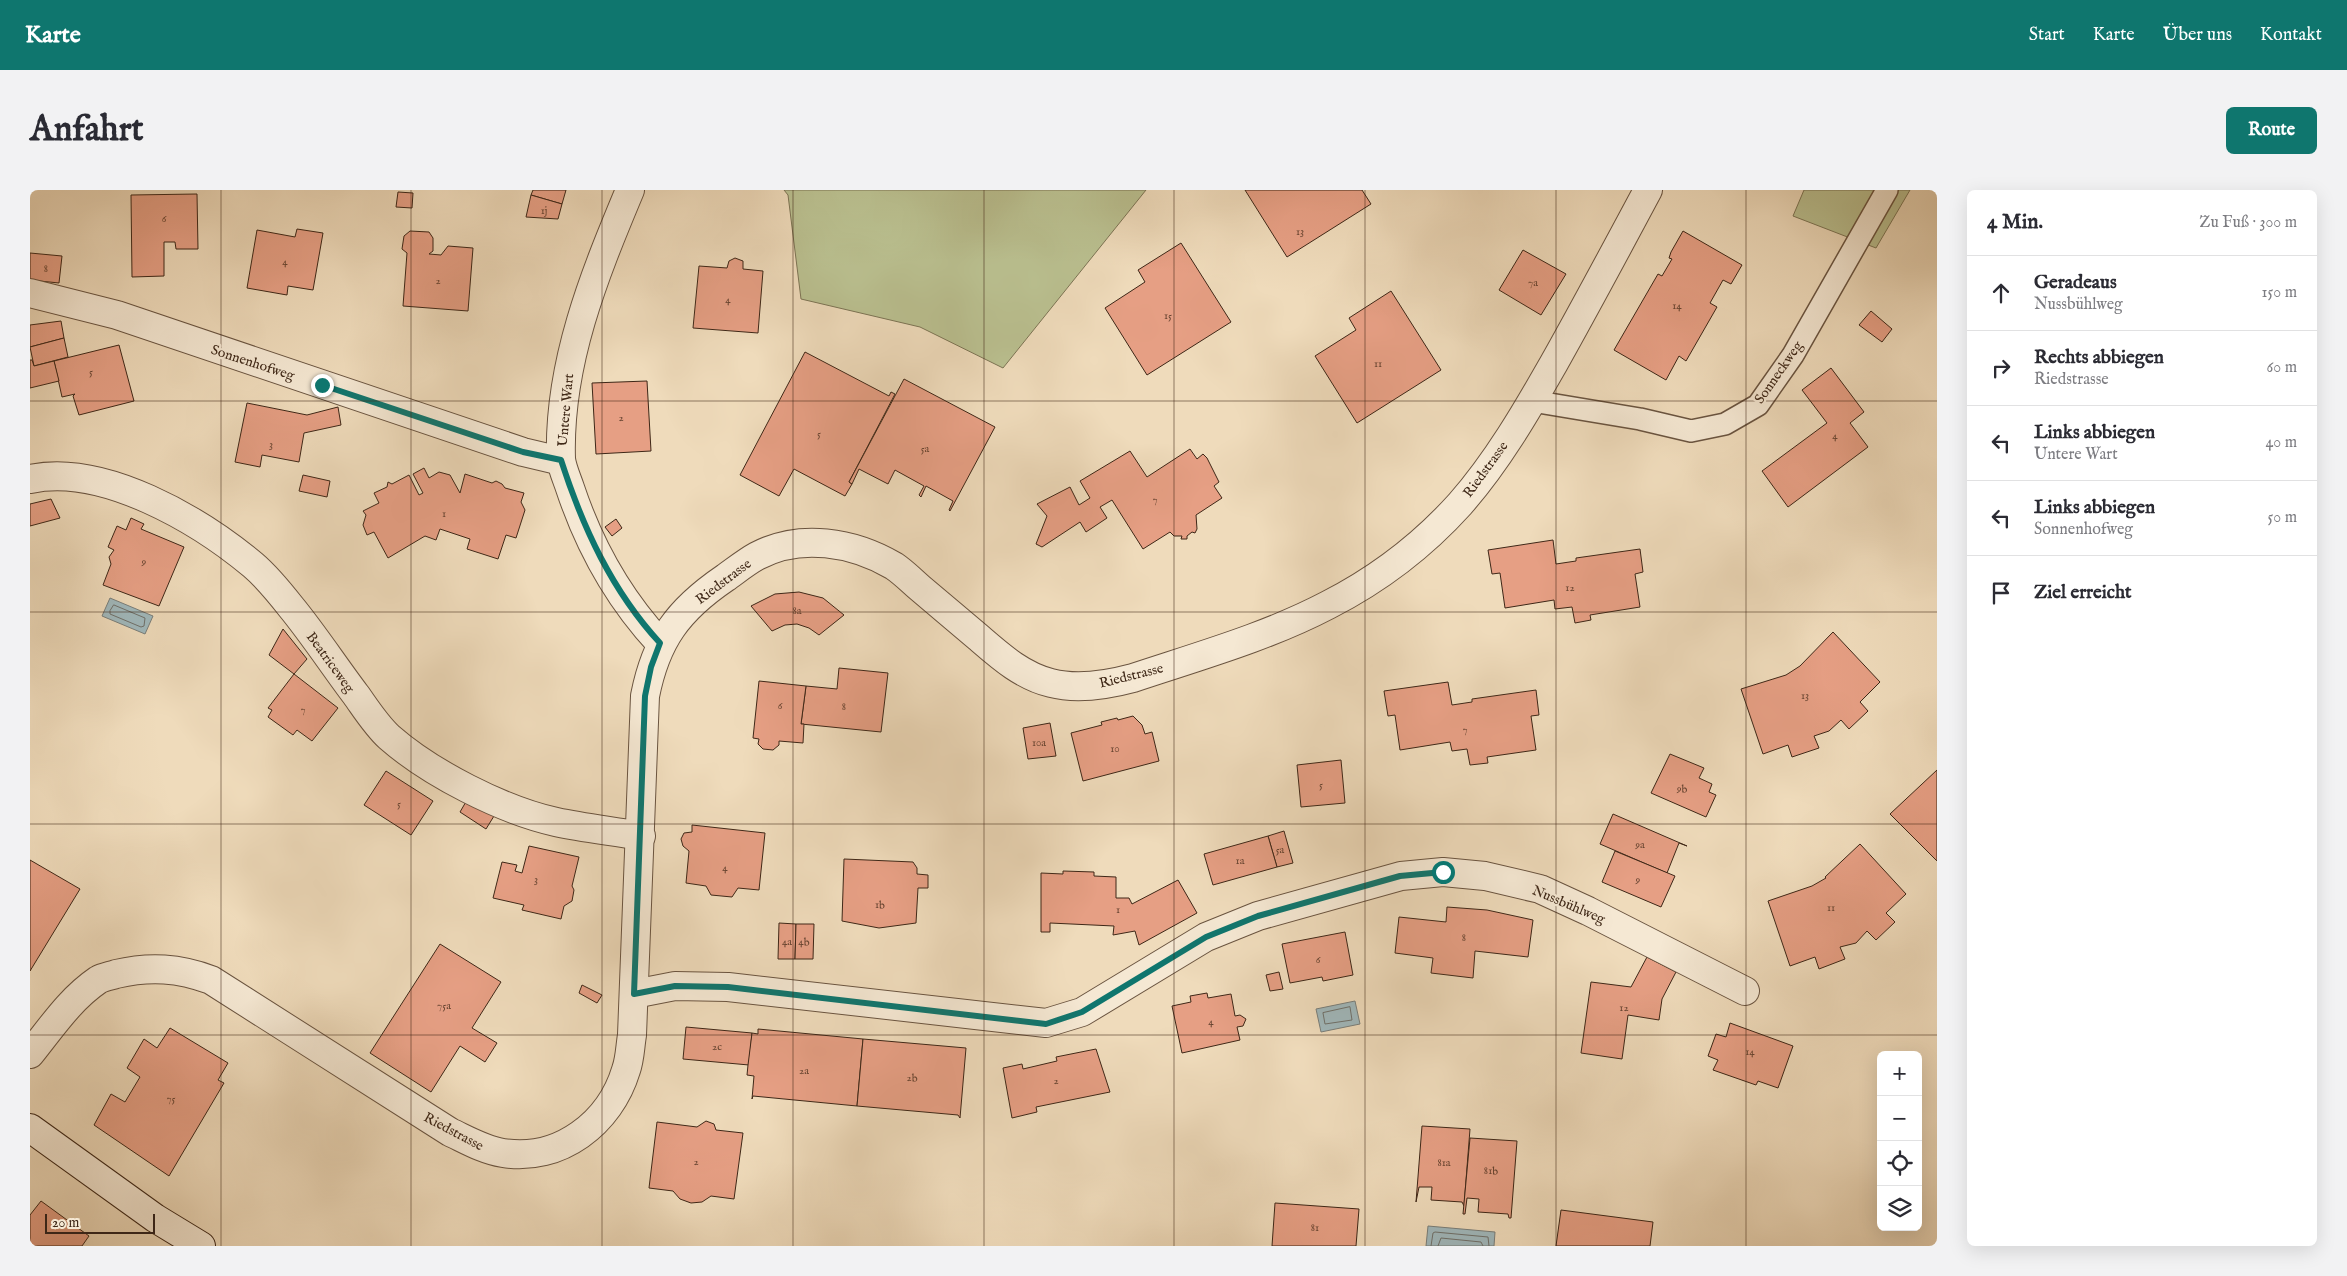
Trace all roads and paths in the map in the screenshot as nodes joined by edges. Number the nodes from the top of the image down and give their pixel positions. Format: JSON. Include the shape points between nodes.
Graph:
{"nodes":[{"id":1,"x":630,"y":190,"type":"edge"},
{"id":2,"x":1648,"y":190,"type":"edge"},
{"id":3,"x":1888,"y":190,"type":"edge"},
{"id":4,"x":30,"y":293,"type":"edge"},
{"id":5,"x":1532,"y":401,"type":"junction"},
{"id":6,"x":561,"y":460,"type":"junction"},
{"id":7,"x":30,"y":479,"type":"edge"},
{"id":8,"x":660,"y":643,"type":"junction"},
{"id":9,"x":641,"y":836,"type":"junction"},
{"id":10,"x":1745,"y":991,"type":"dead end"},
{"id":11,"x":634,"y":994,"type":"junction"},
{"id":12,"x":30,"y":1054,"type":"edge"},
{"id":13,"x":30,"y":1128,"type":"edge"},
{"id":14,"x":201,"y":1246,"type":"edge"}],
"edges":[{"from":1,"to":6,"type":"street","name":"Untere Wart","via":[[587,297],[566,376]]},
{"from":2,"to":5,"type":"street","name":"Riedstrasse"},
{"from":3,"to":5,"type":"lane","name":"Sonneckweg","via":[[1793,355],[1758,405],[1725,424],[1691,431]]},
{"from":4,"to":6,"type":"street","name":"Sonnenhofweg","via":[[117,315],[523,452]]},
{"from":5,"to":8,"type":"street","name":"Riedstrasse","via":[[1487,471],[1459,504],[1403,558],[1329,605],[1277,629],[1133,678],[1110,684],[1075,686],[1031,676],[1006,662],[895,566],[863,552],[822,542],[788,544],[757,556],[708,589]]},
{"from":6,"to":8,"type":"street","name":"Untere Wart","via":[[592,541],[626,602]]},
{"from":7,"to":9,"type":"street","name":"Beatriceweg","via":[[43,476],[82,479],[119,488],[167,508],[210,534],[254,566],[291,606],[387,736],[457,782],[504,806],[555,822]]},
{"from":8,"to":9,"type":"street","name":"Riedstrasse","via":[[645,696]]},
{"from":9,"to":11,"type":"street","name":"Riedstrasse"},
{"from":10,"to":11,"type":"street","name":"Nussbühlweg","via":[[1588,910],[1540,889],[1485,876],[1443,872],[1400,876],[1258,916],[1206,937],[1082,1012],[1046,1024],[728,987],[675,986]]},
{"from":11,"to":12,"type":"street","name":"Riedstrasse","via":[[626,1070],[599,1119],[574,1140],[523,1154],[486,1149],[450,1132],[211,980],[191,972],[168,968],[134,970],[100,978],[65,1010]]},
{"from":13,"to":14,"type":"street","via":[[155,1218]]}]}
